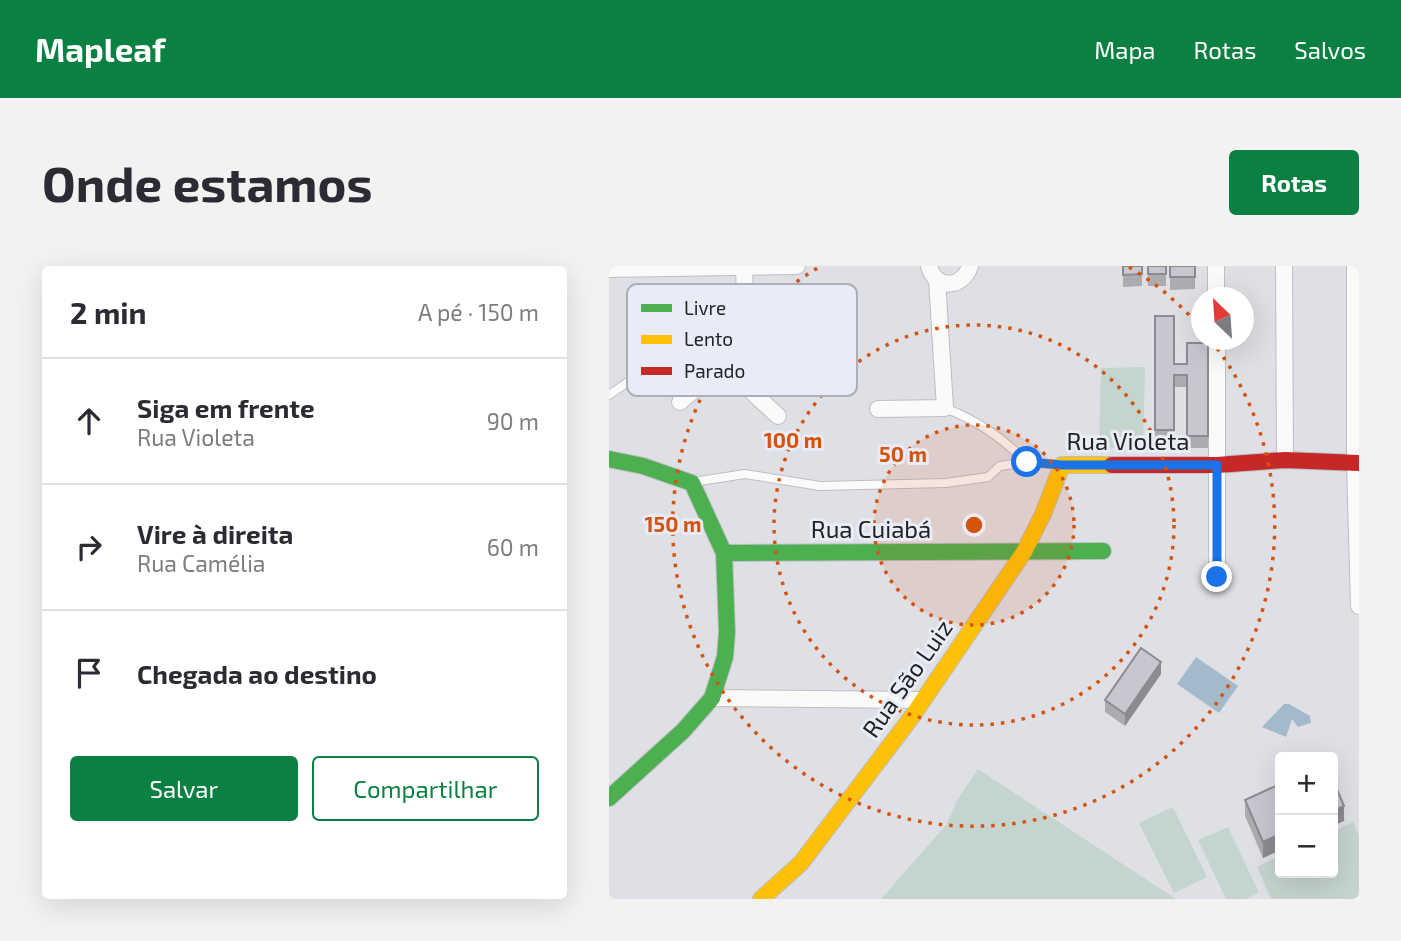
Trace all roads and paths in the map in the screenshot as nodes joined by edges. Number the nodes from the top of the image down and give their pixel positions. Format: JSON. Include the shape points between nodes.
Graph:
{"nodes":[{"id":1,"x":797,"y":266,"type":"edge"},
{"id":2,"x":970,"y":266,"type":"edge"},
{"id":3,"x":1216,"y":266,"type":"edge"},
{"id":4,"x":1285,"y":266,"type":"edge"},
{"id":5,"x":1355,"y":266,"type":"edge"},
{"id":6,"x":744,"y":267,"type":"edge"},
{"id":7,"x":609,"y":269,"type":"edge"},
{"id":8,"x":933,"y":273,"type":"edge"},
{"id":9,"x":1216,"y":287,"type":"edge"},
{"id":10,"x":1217,"y":350,"type":"edge"},
{"id":11,"x":627,"y":383,"type":"edge"},
{"id":12,"x":609,"y":395,"type":"edge"},
{"id":13,"x":687,"y":396,"type":"edge"},
{"id":14,"x":756,"y":396,"type":"edge"},
{"id":15,"x":680,"y":402,"type":"dead end"},
{"id":16,"x":945,"y":408,"type":"junction"},
{"id":17,"x":878,"y":409,"type":"dead end"},
{"id":18,"x":778,"y":416,"type":"dead end"},
{"id":19,"x":609,"y":459,"type":"edge"},
{"id":20,"x":1285,"y":460,"type":"junction"},
{"id":21,"x":1027,"y":462,"type":"junction"},
{"id":22,"x":1357,"y":463,"type":"edge"},
{"id":23,"x":1062,"y":465,"type":"junction"},
{"id":24,"x":1217,"y":465,"type":"junction"},
{"id":25,"x":692,"y":483,"type":"junction"},
{"id":26,"x":1103,"y":551,"type":"dead end"},
{"id":27,"x":1024,"y":552,"type":"junction"},
{"id":28,"x":724,"y":553,"type":"junction"},
{"id":29,"x":1217,"y":577,"type":"dead end"},
{"id":30,"x":1359,"y":606,"type":"edge"},
{"id":31,"x":712,"y":698,"type":"junction"},
{"id":32,"x":921,"y":700,"type":"junction"},
{"id":33,"x":609,"y":798,"type":"edge"},
{"id":34,"x":761,"y":899,"type":"edge"}],
"edges":[{"from":1,"to":6,"type":"street"},
{"from":2,"to":8,"type":"street","via":[[957,283],[950,284]]},
{"from":3,"to":9,"type":"street"},
{"from":4,"to":20,"type":"street"},
{"from":5,"to":22,"type":"street"},
{"from":6,"to":7,"type":"street"},
{"from":8,"to":16,"type":"street"},
{"from":10,"to":24,"type":"street"},
{"from":11,"to":12,"type":"lane"},
{"from":13,"to":15,"type":"street"},
{"from":14,"to":18,"type":"street"},
{"from":16,"to":17,"type":"street"},
{"from":16,"to":21,"type":"lane","via":[[1003,439]]},
{"from":19,"to":25,"type":"street"},
{"from":20,"to":22,"type":"street","name":"Rua Violeta"},
{"from":20,"to":24,"type":"street","name":"Rua Violeta"},
{"from":21,"to":23,"type":"lane","name":"Rua Violeta"},
{"from":21,"to":25,"type":"lane","name":"Rua Violeta","via":[[1000,466],[988,477],[946,483],[820,485],[745,474]]},
{"from":22,"to":30,"type":"street"},
{"from":23,"to":24,"type":"street","name":"Rua Violeta"},
{"from":23,"to":27,"type":"street","name":"Rua São Luiz"},
{"from":24,"to":29,"type":"street"},
{"from":25,"to":28,"type":"street"},
{"from":26,"to":27,"type":"street","name":"Rua Cuiabá"},
{"from":27,"to":28,"type":"street","name":"Rua Cuiabá"},
{"from":27,"to":32,"type":"street","name":"Rua São Luiz"},
{"from":28,"to":31,"type":"street","via":[[725,657]]},
{"from":31,"to":32,"type":"street"},
{"from":31,"to":33,"type":"street"},
{"from":32,"to":34,"type":"street","name":"Rua São Luiz","via":[[801,863]]}]}
